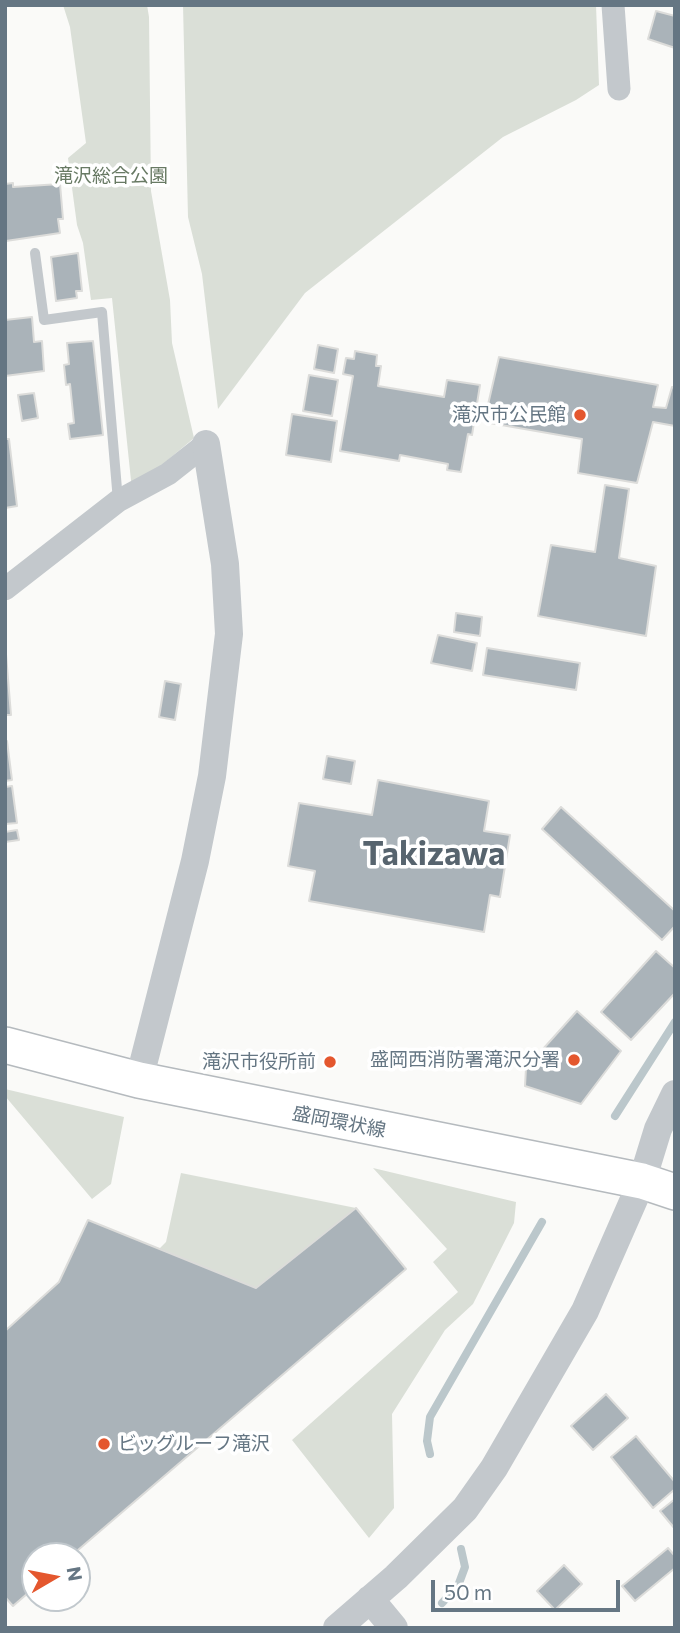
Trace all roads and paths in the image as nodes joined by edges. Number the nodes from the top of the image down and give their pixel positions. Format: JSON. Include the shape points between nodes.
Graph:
{"nodes":[{"id":1,"x":614,"y":5,"type":"edge"},
{"id":2,"x":620,"y":89,"type":"dead end"},
{"id":3,"x":36,"y":253,"type":"dead end"},
{"id":4,"x":206,"y":444,"type":"joint"},
{"id":5,"x":118,"y":500,"type":"junction"},
{"id":6,"x":5,"y":589,"type":"edge"},
{"id":7,"x":5,"y":1045,"type":"edge"},
{"id":8,"x":139,"y":1080,"type":"junction"},
{"id":9,"x":675,"y":1094,"type":"edge"},
{"id":10,"x":642,"y":1181,"type":"junction"},
{"id":11,"x":675,"y":1192,"type":"edge"},
{"id":12,"x":370,"y":1599,"type":"junction"},
{"id":13,"x":337,"y":1628,"type":"edge"},
{"id":14,"x":394,"y":1628,"type":"edge"}],
"edges":[{"from":1,"to":2,"type":"street"},
{"from":3,"to":5,"type":"lane","via":[[44,320],[102,312]]},
{"from":4,"to":5,"type":"street","via":[[168,474]]},
{"from":4,"to":8,"type":"street","via":[[225,564],[229,634],[212,776]]},
{"from":5,"to":6,"type":"street"},
{"from":7,"to":8,"type":"main road","name":"盛岡環状線"},
{"from":8,"to":10,"type":"main road","name":"盛岡環状線"},
{"from":9,"to":10,"type":"street"},
{"from":10,"to":11,"type":"main road","name":"盛岡環状線"},
{"from":10,"to":12,"type":"street","via":[[585,1311],[494,1468],[465,1509]]},
{"from":12,"to":13,"type":"street"},
{"from":12,"to":14,"type":"street"}]}
